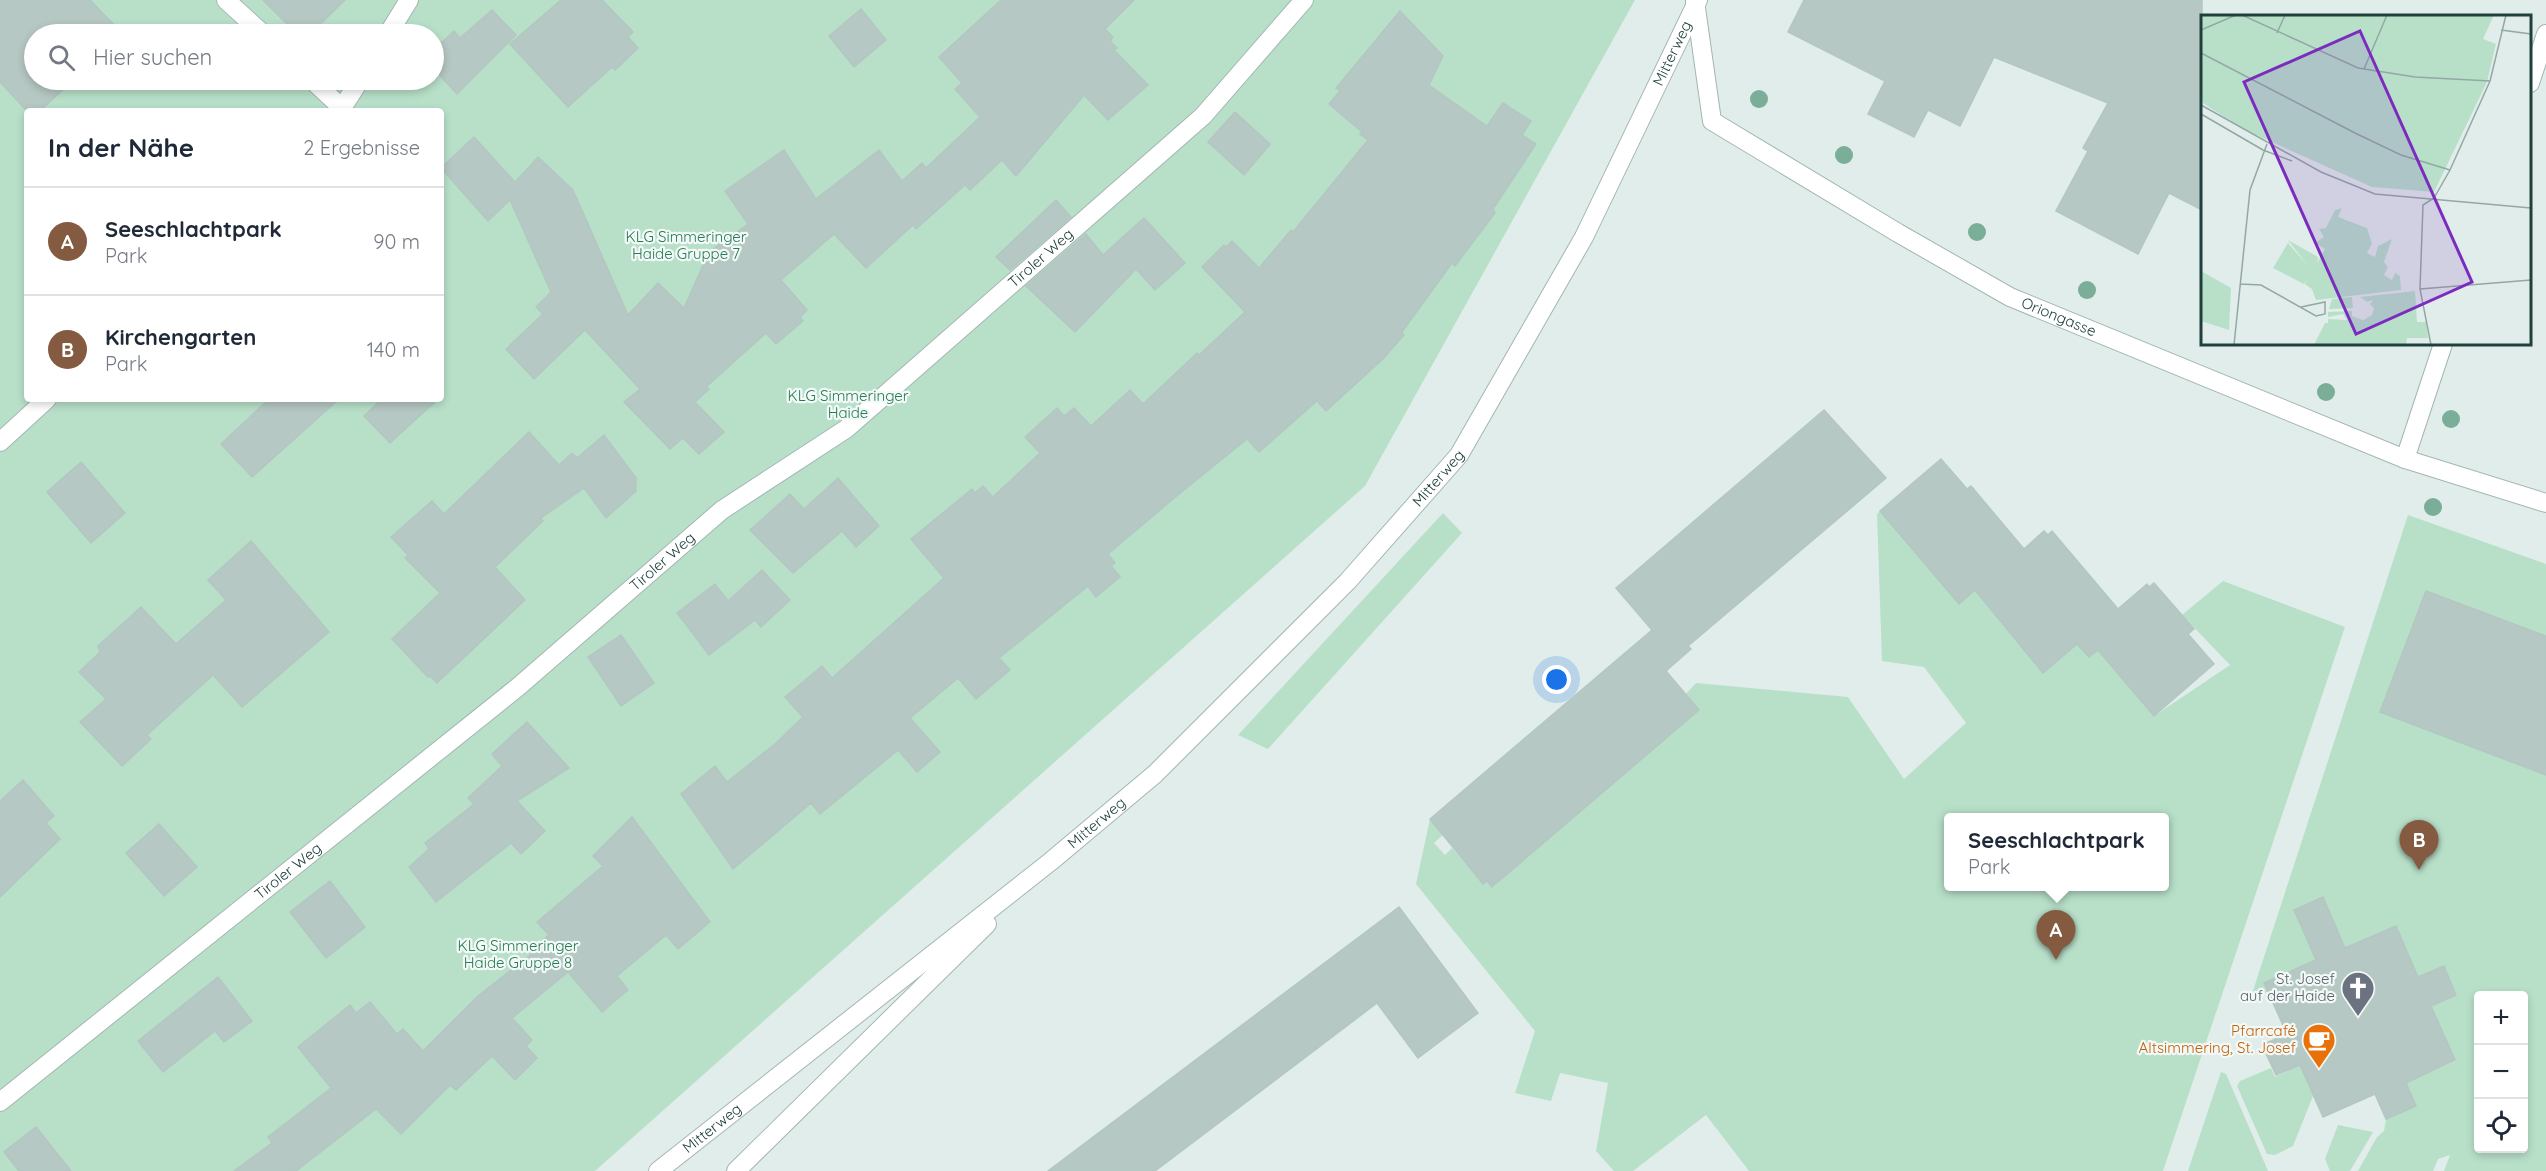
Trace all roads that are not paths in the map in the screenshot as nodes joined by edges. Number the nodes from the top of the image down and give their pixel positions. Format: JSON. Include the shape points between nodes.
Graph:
{"nodes":[{"id":1,"x":226,"y":0,"type":"edge"},
{"id":2,"x":409,"y":0,"type":"edge"},
{"id":3,"x":1304,"y":0,"type":"edge"},
{"id":4,"x":1696,"y":1,"type":"edge"},
{"id":5,"x":252,"y":24,"type":"edge"},
{"id":6,"x":394,"y":24,"type":"edge"},
{"id":7,"x":2546,"y":34,"type":"edge"},
{"id":8,"x":2531,"y":77,"type":"edge"},
{"id":9,"x":322,"y":90,"type":"edge"},
{"id":10,"x":353,"y":90,"type":"edge"},
{"id":11,"x":340,"y":108,"type":"edge"},
{"id":12,"x":342,"y":108,"type":"edge"},
{"id":13,"x":2443,"y":345,"type":"edge"},
{"id":14,"x":44,"y":402,"type":"edge"},
{"id":15,"x":0,"y":442,"type":"edge"},
{"id":16,"x":2405,"y":459,"type":"junction"},
{"id":17,"x":2546,"y":504,"type":"edge"},
{"id":18,"x":1050,"y":862,"type":"junction"},
{"id":19,"x":0,"y":1102,"type":"edge"},
{"id":20,"x":658,"y":1171,"type":"edge"},
{"id":21,"x":736,"y":1171,"type":"edge"}],
"edges":[{"from":1,"to":5,"type":"street"},
{"from":2,"to":6,"type":"street"},
{"from":3,"to":19,"type":"street","name":"Tiroler Weg","via":[[1203,116],[846,429],[722,510],[518,687]]},
{"from":4,"to":16,"type":"street","name":"Oriongasse","via":[[1712,121],[2010,297]]},
{"from":4,"to":18,"type":"street","name":"Mitterweg","via":[[1584,237],[1459,455],[1348,581],[1155,774]]},
{"from":7,"to":8,"type":"street"},
{"from":9,"to":11,"type":"street"},
{"from":10,"to":12,"type":"street"},
{"from":13,"to":16,"type":"street"},
{"from":14,"to":15,"type":"street"},
{"from":16,"to":17,"type":"street","name":"Oriongasse"},
{"from":18,"to":20,"type":"street","name":"Mitterweg"},
{"from":18,"to":21,"type":"street","name":"Mitterweg"}]}
